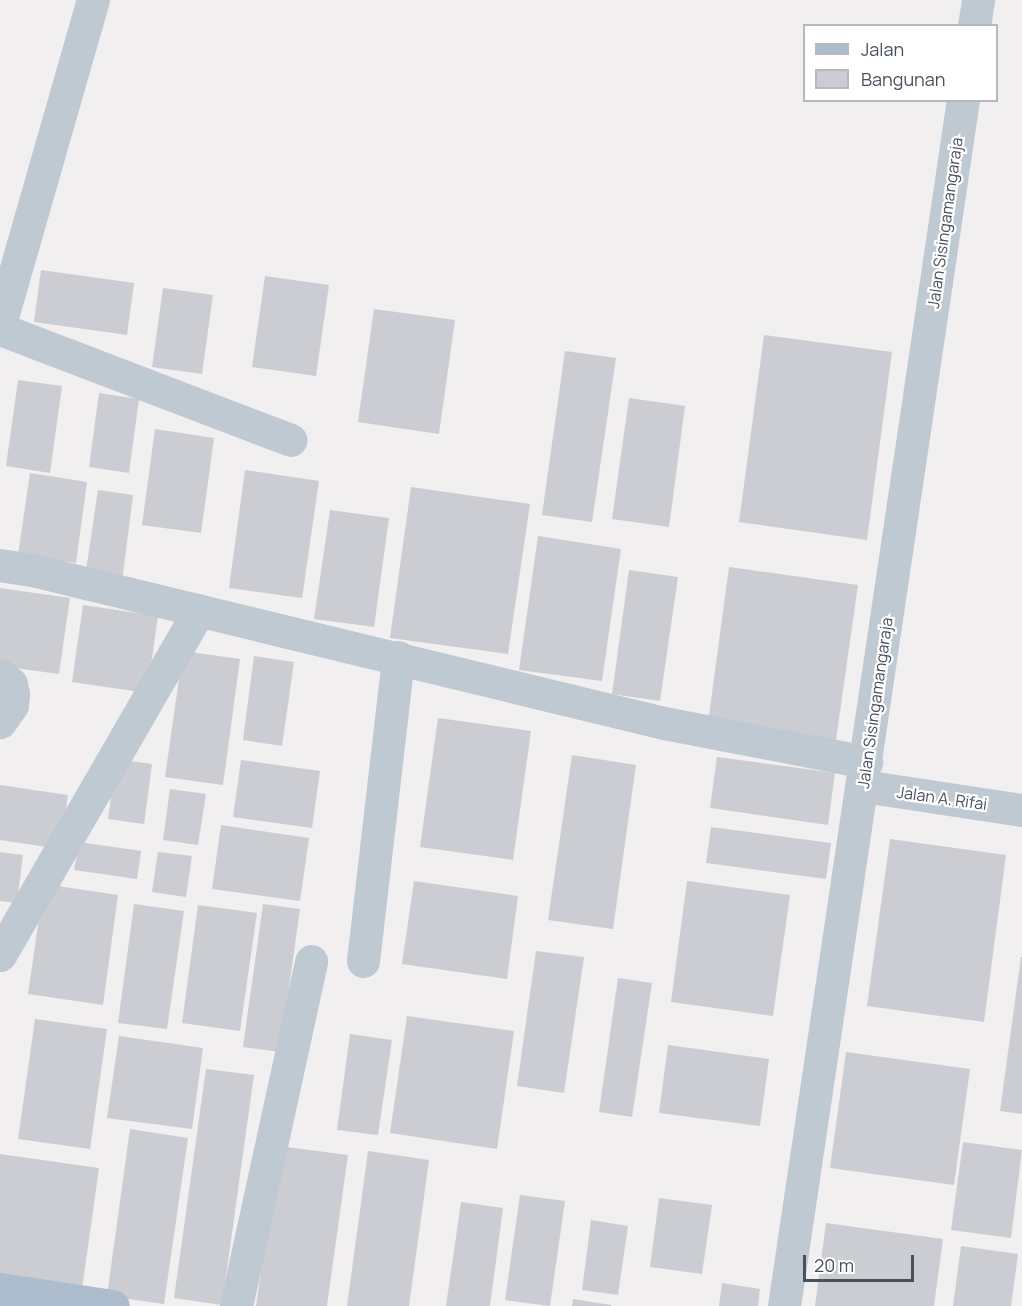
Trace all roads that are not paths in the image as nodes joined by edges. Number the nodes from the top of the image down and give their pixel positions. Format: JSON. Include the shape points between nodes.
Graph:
{"nodes":[{"id":1,"x":93,"y":0,"type":"edge"},
{"id":2,"x":978,"y":0,"type":"edge"},
{"id":3,"x":974,"y":24,"type":"edge"},
{"id":4,"x":963,"y":102,"type":"edge"},
{"id":5,"x":0,"y":324,"type":"edge"},
{"id":6,"x":0,"y":329,"type":"edge"},
{"id":7,"x":290,"y":440,"type":"dead end"},
{"id":8,"x":0,"y":565,"type":"edge"},
{"id":9,"x":199,"y":609,"type":"junction"},
{"id":10,"x":398,"y":657,"type":"junction"},
{"id":11,"x":0,"y":675,"type":"edge"},
{"id":12,"x":0,"y":722,"type":"edge"},
{"id":13,"x":864,"y":774,"type":"junction"},
{"id":14,"x":1022,"y":810,"type":"edge"},
{"id":15,"x":0,"y":955,"type":"edge"},
{"id":16,"x":363,"y":961,"type":"dead end"},
{"id":17,"x":311,"y":962,"type":"dead end"},
{"id":18,"x":0,"y":1289,"type":"edge"},
{"id":19,"x":113,"y":1306,"type":"edge"},
{"id":20,"x":236,"y":1306,"type":"edge"},
{"id":21,"x":784,"y":1306,"type":"edge"}],
"edges":[{"from":1,"to":5,"type":"street"},
{"from":2,"to":3,"type":"street"},
{"from":4,"to":13,"type":"street","name":"Jalan Sisingamangaraja"},
{"from":6,"to":7,"type":"street"},
{"from":8,"to":9,"type":"street","name":"Jalan A. Rifai"},
{"from":9,"to":10,"type":"street","name":"Jalan A. Rifai"},
{"from":9,"to":15,"type":"street"},
{"from":10,"to":13,"type":"street","name":"Jalan A. Rifai"},
{"from":10,"to":16,"type":"street"},
{"from":11,"to":12,"type":"street","via":[[10,684],[13,694],[12,705]]},
{"from":13,"to":14,"type":"street","name":"Jalan A. Rifai"},
{"from":13,"to":21,"type":"street","name":"Jalan Sisingamangaraja"},
{"from":17,"to":20,"type":"street"},
{"from":18,"to":19,"type":"main road"}]}
